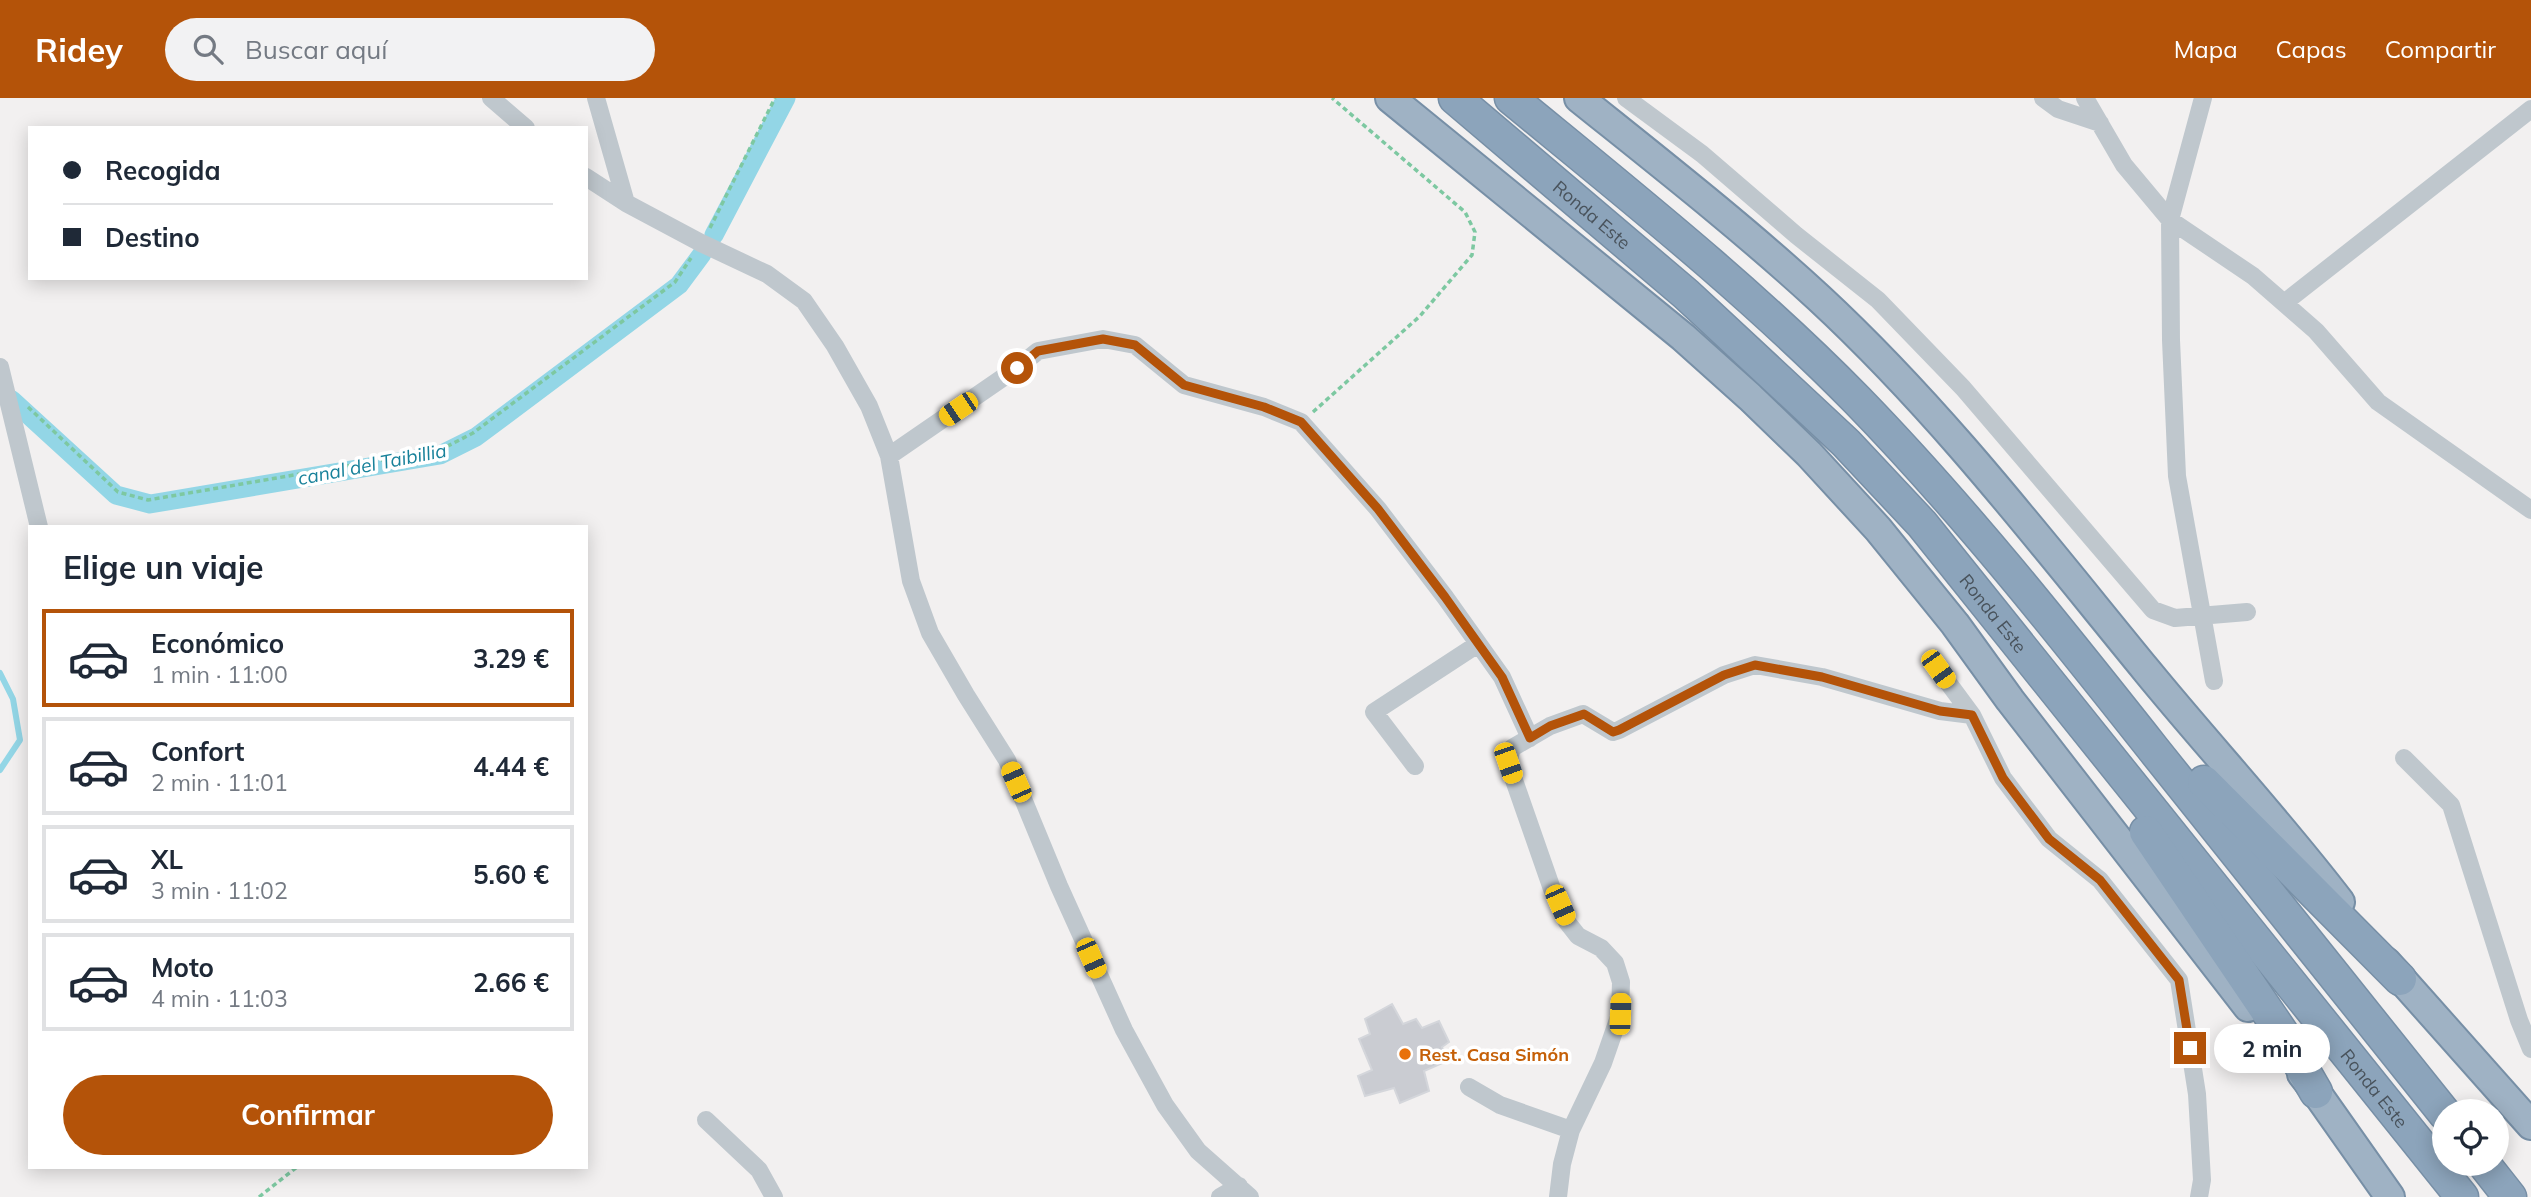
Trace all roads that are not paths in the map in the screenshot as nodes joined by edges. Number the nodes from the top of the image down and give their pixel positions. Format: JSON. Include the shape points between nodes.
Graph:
{"nodes":[{"id":1,"x":491,"y":98,"type":"edge"},
{"id":2,"x":596,"y":98,"type":"edge"},
{"id":3,"x":1390,"y":98,"type":"edge"},
{"id":4,"x":1455,"y":98,"type":"edge"},
{"id":5,"x":1511,"y":98,"type":"edge"},
{"id":6,"x":1579,"y":98,"type":"edge"},
{"id":7,"x":1626,"y":98,"type":"edge"},
{"id":8,"x":2043,"y":98,"type":"edge"},
{"id":9,"x":2085,"y":98,"type":"edge"},
{"id":10,"x":2203,"y":98,"type":"edge"},
{"id":11,"x":2531,"y":109,"type":"edge"},
{"id":12,"x":2100,"y":123,"type":"junction"},
{"id":13,"x":524,"y":126,"type":"edge"},
{"id":14,"x":588,"y":178,"type":"edge"},
{"id":15,"x":626,"y":202,"type":"junction"},
{"id":16,"x":2170,"y":220,"type":"junction"},
{"id":17,"x":2284,"y":303,"type":"junction"},
{"id":18,"x":2,"y":375,"type":"edge"},
{"id":19,"x":1898,"y":443,"type":"junction"},
{"id":20,"x":889,"y":456,"type":"junction"},
{"id":21,"x":2531,"y":510,"type":"edge"},
{"id":22,"x":39,"y":525,"type":"edge"},
{"id":23,"x":2247,"y":612,"type":"dead end"},
{"id":24,"x":2203,"y":616,"type":"junction"},
{"id":25,"x":1478,"y":644,"type":"junction"},
{"id":26,"x":2032,"y":659,"type":"junction"},
{"id":27,"x":1938,"y":669,"type":"dead end"},
{"id":28,"x":2214,"y":681,"type":"dead end"},
{"id":29,"x":1972,"y":715,"type":"junction"},
{"id":30,"x":1530,"y":738,"type":"junction"},
{"id":31,"x":2404,"y":758,"type":"dead end"},
{"id":32,"x":1415,"y":766,"type":"dead end"},
{"id":33,"x":2400,"y":979,"type":"junction"},
{"id":34,"x":2531,"y":1049,"type":"edge"},
{"id":35,"x":1469,"y":1087,"type":"dead end"},
{"id":36,"x":2316,"y":1092,"type":"junction"},
{"id":37,"x":2433,"y":1099,"type":"edge"},
{"id":38,"x":706,"y":1120,"type":"dead end"},
{"id":39,"x":2531,"y":1125,"type":"edge"},
{"id":40,"x":1571,"y":1130,"type":"junction"},
{"id":41,"x":2494,"y":1176,"type":"edge"},
{"id":42,"x":1245,"y":1192,"type":"edge"},
{"id":43,"x":774,"y":1197,"type":"edge"},
{"id":44,"x":1220,"y":1197,"type":"edge"},
{"id":45,"x":1558,"y":1197,"type":"edge"},
{"id":46,"x":2199,"y":1197,"type":"edge"},
{"id":47,"x":2390,"y":1197,"type":"edge"},
{"id":48,"x":2462,"y":1197,"type":"edge"},
{"id":49,"x":2511,"y":1197,"type":"edge"}],
"edges":[{"from":1,"to":13,"type":"street"},
{"from":2,"to":15,"type":"street"},
{"from":3,"to":36,"type":"highway","via":[[1683,337],[1809,454],[1955,624]]},
{"from":4,"to":26,"type":"highway","name":"Ronda Este","via":[[1686,294],[1826,424],[1922,524]]},
{"from":5,"to":19,"type":"highway","name":"Ronda Este","via":[[1762,311]]},
{"from":6,"to":33,"type":"highway","via":[[1819,298],[1918,396],[2021,515]]},
{"from":7,"to":24,"type":"street","via":[[1702,154],[1878,300],[1963,388],[2153,610],[2175,618]]},
{"from":8,"to":12,"type":"street","via":[[2058,109]]},
{"from":9,"to":12,"type":"street"},
{"from":10,"to":16,"type":"street"},
{"from":11,"to":17,"type":"street"},
{"from":12,"to":16,"type":"street","via":[[2124,165]]},
{"from":14,"to":15,"type":"street"},
{"from":15,"to":20,"type":"street","via":[[767,274],[804,301],[869,406]]},
{"from":16,"to":17,"type":"street","via":[[2253,276]]},
{"from":16,"to":24,"type":"street","via":[[2177,475]]},
{"from":17,"to":21,"type":"street","via":[[2316,331],[2378,402]]},
{"from":18,"to":22,"type":"street"},
{"from":19,"to":33,"type":"highway","via":[[1992,525],[2217,797]]},
{"from":19,"to":37,"type":"highway","name":"Ronda Este","via":[[2063,634]]},
{"from":20,"to":25,"type":"street","via":[[1038,351],[1103,339],[1135,345],[1184,385],[1301,422],[1402,538]]},
{"from":20,"to":42,"type":"street","via":[[911,582],[930,633],[1007,760],[1124,1030],[1165,1105],[1198,1151]]},
{"from":23,"to":24,"type":"street"},
{"from":24,"to":28,"type":"street"},
{"from":25,"to":30,"type":"street","via":[[1502,677]]},
{"from":25,"to":32,"type":"street","via":[[1374,712]]},
{"from":26,"to":36,"type":"highway","via":[[2066,723],[2132,810],[2282,1033]]},
{"from":26,"to":48,"type":"highway","name":"Ronda Este"},
{"from":27,"to":29,"type":"street"},
{"from":29,"to":30,"type":"street","via":[[1755,665],[1724,675],[1613,732],[1584,714]]},
{"from":29,"to":46,"type":"street","via":[[2003,778],[2049,839],[2100,880],[2179,980],[2197,1094]]},
{"from":30,"to":40,"type":"street","via":[[1512,748],[1508,763],[1552,889],[1567,922],[1578,936],[1601,948],[1615,963],[1621,982],[1620,1014],[1612,1039]]},
{"from":31,"to":34,"type":"street","via":[[2451,805]]},
{"from":33,"to":39,"type":"highway"},
{"from":35,"to":40,"type":"street","via":[[1500,1105]]},
{"from":36,"to":47,"type":"highway"},
{"from":38,"to":43,"type":"street","via":[[759,1170]]},
{"from":40,"to":45,"type":"street"},
{"from":41,"to":49,"type":"highway"},
{"from":42,"to":44,"type":"street"}]}
